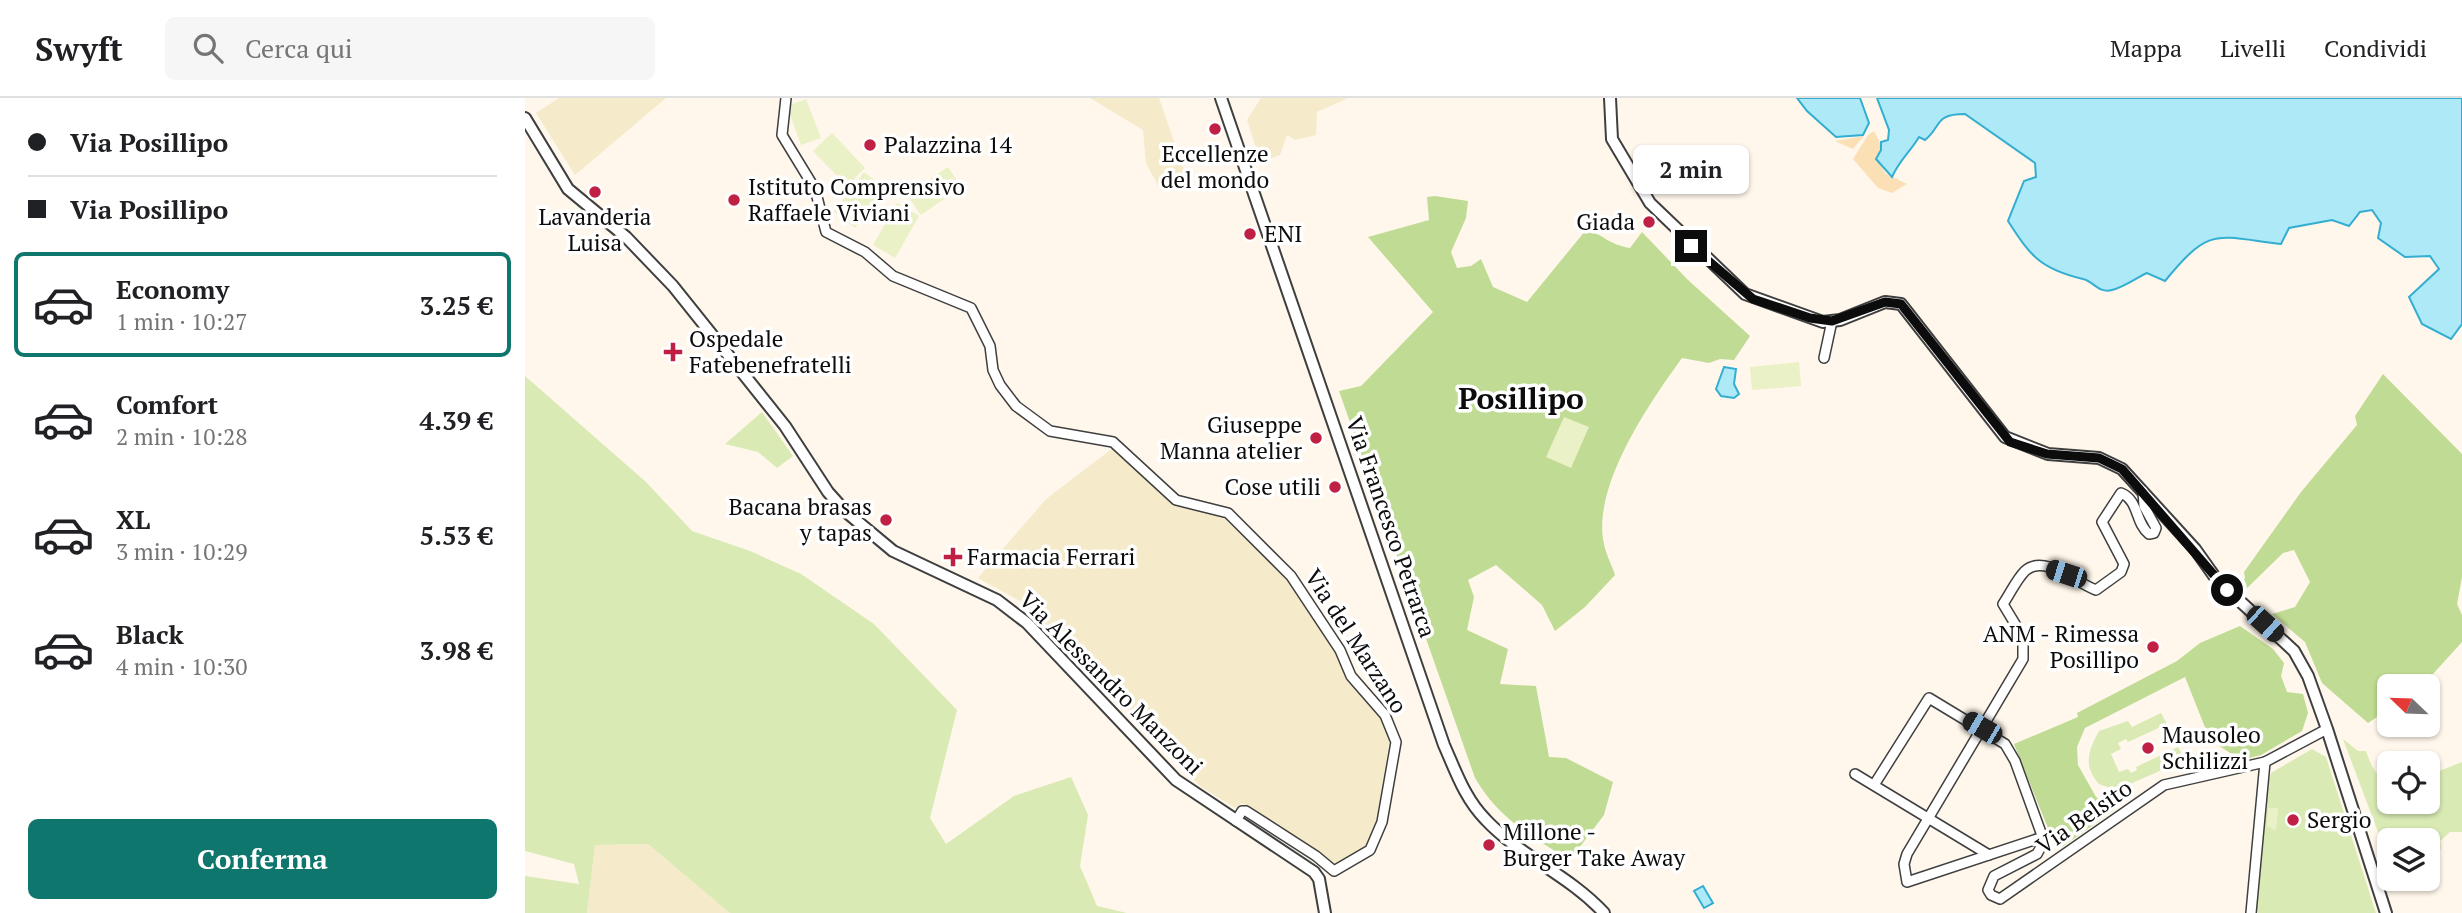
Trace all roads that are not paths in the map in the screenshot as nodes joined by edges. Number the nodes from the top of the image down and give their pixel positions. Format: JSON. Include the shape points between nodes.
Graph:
{"nodes":[{"id":1,"x":786,"y":98,"type":"edge"},
{"id":2,"x":1221,"y":98,"type":"edge"},
{"id":3,"x":1610,"y":98,"type":"edge"},
{"id":4,"x":525,"y":118,"type":"edge"},
{"id":5,"x":1832,"y":321,"type":"junction"},
{"id":6,"x":1824,"y":358,"type":"dead end"},
{"id":7,"x":2143,"y":491,"type":"junction"},
{"id":8,"x":1982,"y":728,"type":"junction"},
{"id":9,"x":2327,"y":729,"type":"junction"},
{"id":10,"x":2265,"y":762,"type":"junction"},
{"id":11,"x":1855,"y":774,"type":"dead end"},
{"id":12,"x":1874,"y":785,"type":"junction"},
{"id":13,"x":1928,"y":818,"type":"junction"},
{"id":14,"x":1236,"y":821,"type":"junction"},
{"id":15,"x":2043,"y":837,"type":"junction"},
{"id":16,"x":1989,"y":855,"type":"junction"},
{"id":17,"x":1325,"y":913,"type":"edge"},
{"id":18,"x":1604,"y":913,"type":"edge"},
{"id":19,"x":2251,"y":913,"type":"edge"},
{"id":20,"x":2386,"y":913,"type":"edge"}],
"edges":[{"from":1,"to":14,"type":"street","name":"Via del Marzano","via":[[782,135],[815,189],[826,232],[865,252],[893,276],[971,308],[990,346],[1000,385],[1038,424],[1060,434],[1113,442],[1176,500],[1229,513],[1291,576],[1340,650],[1351,676],[1385,715],[1395,742],[1392,778],[1370,850],[1334,871],[1246,811]]},
{"from":2,"to":18,"type":"street","name":"Via Francesco Petrarca","via":[[1444,745],[1465,794],[1504,837],[1562,875]]},
{"from":3,"to":5,"type":"street","via":[[1612,139],[1655,210],[1753,299]]},
{"from":4,"to":14,"type":"street","name":"Via Alessandro Manzoni","via":[[568,189],[626,237],[673,286],[785,426],[845,511],[893,551],[997,600],[1027,623],[1176,780]]},
{"from":5,"to":6,"type":"street"},
{"from":5,"to":7,"type":"street","via":[[1885,302],[1901,304],[2010,442],[2047,454],[2099,458],[2122,469]]},
{"from":7,"to":8,"type":"street","via":[[2155,531],[2151,535],[2145,531],[2134,503],[2124,493],[2118,494],[2102,524],[2124,567],[2099,589],[2037,566],[2022,575],[2003,606],[2022,637],[2023,659]]},
{"from":7,"to":9,"type":"street","via":[[2217,580],[2294,651]]},
{"from":8,"to":12,"type":"street","via":[[1929,698]]},
{"from":8,"to":13,"type":"street"},
{"from":8,"to":15,"type":"street","via":[[2010,752]]},
{"from":9,"to":10,"type":"street","name":"Via Belsito"},
{"from":9,"to":20,"type":"street"},
{"from":10,"to":15,"type":"street","name":"Via Belsito","via":[[2170,782],[2006,897],[1991,895],[1988,886],[1994,876],[2037,853],[2043,847]]},
{"from":10,"to":19,"type":"street"},
{"from":11,"to":12,"type":"street"},
{"from":12,"to":13,"type":"street"},
{"from":13,"to":16,"type":"street"},
{"from":13,"to":16,"type":"street","via":[[1905,859],[1907,882]]},
{"from":14,"to":17,"type":"street","name":"Via Alessandro Manzoni","via":[[1314,872]]},
{"from":15,"to":16,"type":"street"}]}
